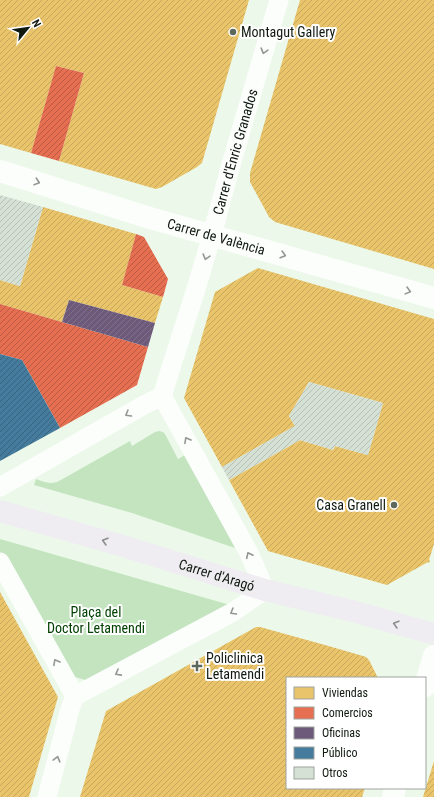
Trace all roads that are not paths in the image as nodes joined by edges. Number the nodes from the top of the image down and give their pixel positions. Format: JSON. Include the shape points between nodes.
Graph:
{"nodes":[{"id":1,"x":279,"y":0,"type":"edge"},
{"id":2,"x":0,"y":171,"type":"edge"},
{"id":3,"x":212,"y":235,"type":"junction"},
{"id":4,"x":434,"y":298,"type":"edge"},
{"id":5,"x":162,"y":396,"type":"junction"},
{"id":6,"x":0,"y":487,"type":"edge"},
{"id":7,"x":0,"y":511,"type":"edge"},
{"id":8,"x":0,"y":562,"type":"edge"},
{"id":9,"x":266,"y":590,"type":"junction"},
{"id":10,"x":434,"y":634,"type":"edge"},
{"id":11,"x":434,"y":656,"type":"edge"},
{"id":12,"x":426,"y":683,"type":"edge"},
{"id":13,"x":75,"y":696,"type":"junction"},
{"id":14,"x":47,"y":797,"type":"edge"}],
"edges":[{"from":1,"to":3,"type":"street","name":"Carrer d'Enric Granados","one_way":true},
{"from":2,"to":3,"type":"street","name":"Carrer de València","one_way":true},
{"from":3,"to":4,"type":"street","name":"Carrer de València","one_way":true},
{"from":3,"to":5,"type":"street","name":"Carrer d'Enric Granados","one_way":true},
{"from":5,"to":6,"type":"street","one_way":true},
{"from":9,"to":5,"type":"street","one_way":true,"via":[[249,553]]},
{"from":9,"to":7,"type":"main road","name":"Carrer d'Aragó","one_way":true},
{"from":13,"to":8,"type":"street","one_way":true},
{"from":10,"to":9,"type":"main road","name":"Carrer d'Aragó","one_way":true},
{"from":9,"to":13,"type":"street","one_way":true,"via":[[233,612]]},
{"from":11,"to":12,"type":"street"},
{"from":14,"to":13,"type":"street","one_way":true}]}
